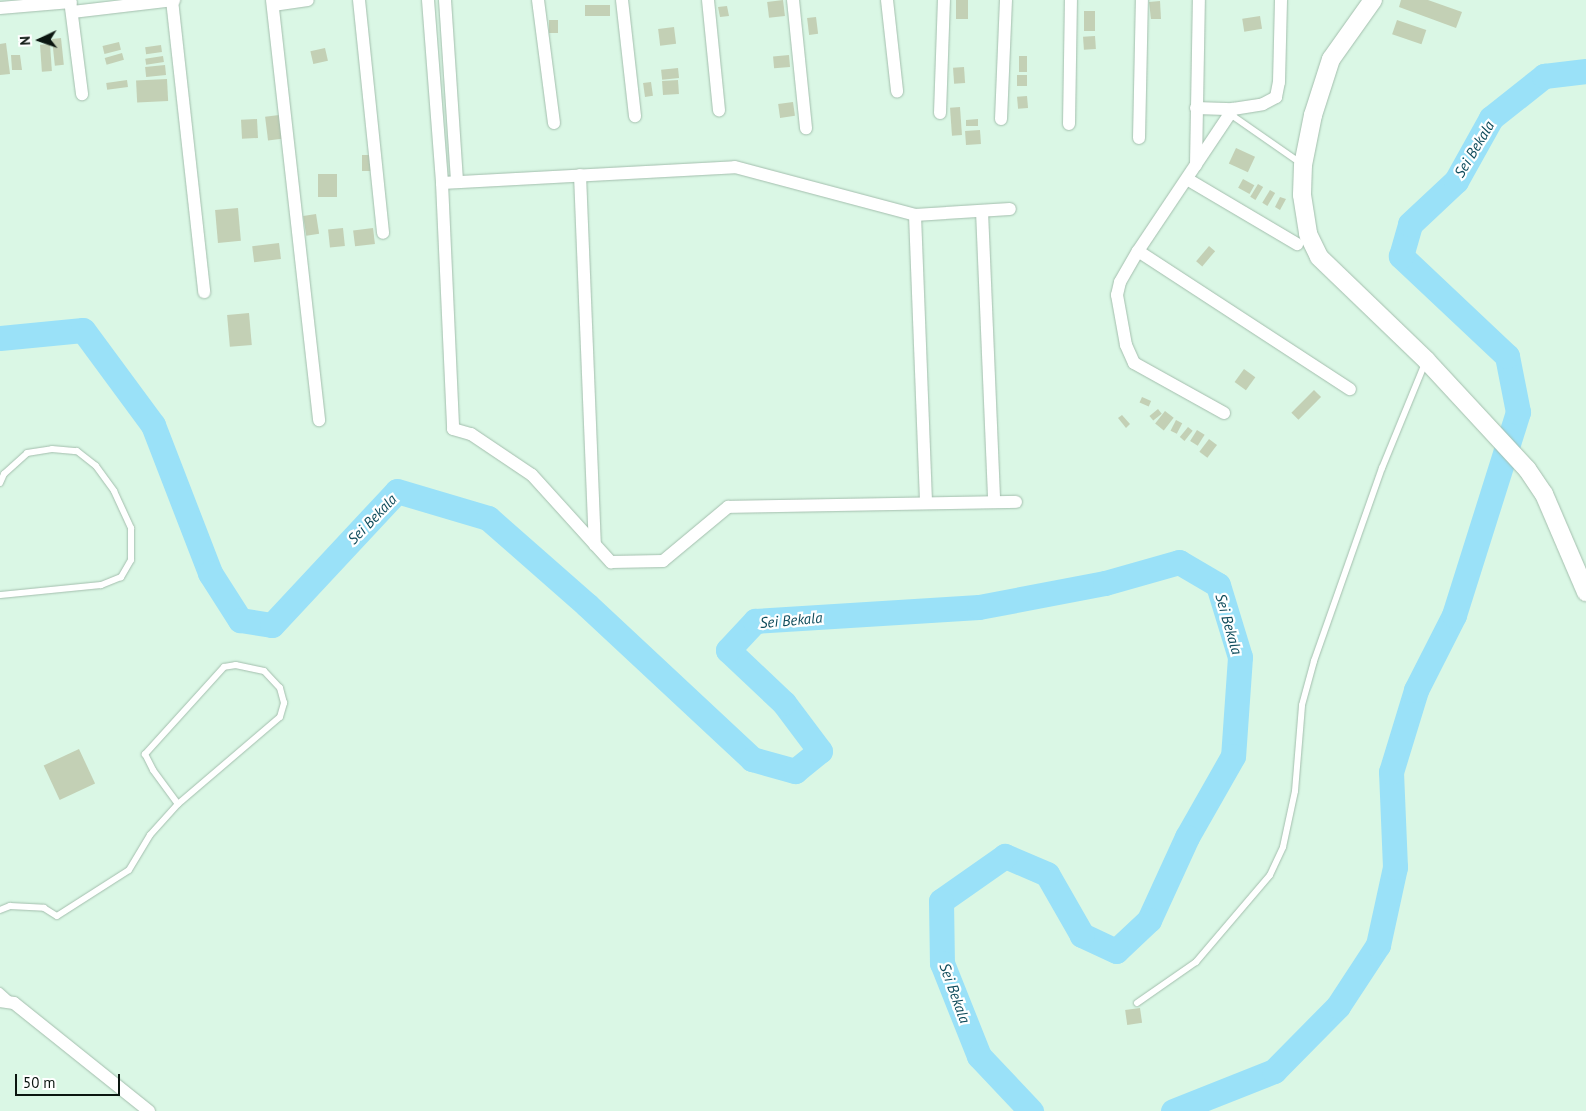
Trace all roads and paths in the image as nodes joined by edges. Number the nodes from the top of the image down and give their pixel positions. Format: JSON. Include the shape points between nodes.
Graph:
{"nodes":[{"id":1,"x":173,"y":0,"type":"edge"},
{"id":2,"x":308,"y":0,"type":"edge"},
{"id":3,"x":359,"y":0,"type":"edge"},
{"id":4,"x":428,"y":0,"type":"edge"},
{"id":5,"x":445,"y":0,"type":"edge"},
{"id":6,"x":538,"y":0,"type":"edge"},
{"id":7,"x":622,"y":0,"type":"edge"},
{"id":8,"x":708,"y":0,"type":"edge"},
{"id":9,"x":793,"y":0,"type":"edge"},
{"id":10,"x":887,"y":0,"type":"edge"},
{"id":11,"x":944,"y":0,"type":"edge"},
{"id":12,"x":1006,"y":0,"type":"edge"},
{"id":13,"x":1070,"y":0,"type":"edge"},
{"id":14,"x":1142,"y":0,"type":"edge"},
{"id":15,"x":1199,"y":0,"type":"edge"},
{"id":16,"x":1281,"y":0,"type":"edge"},
{"id":17,"x":1373,"y":0,"type":"edge"},
{"id":18,"x":273,"y":3,"type":"edge"},
{"id":19,"x":71,"y":5,"type":"edge"},
{"id":20,"x":0,"y":8,"type":"edge"},
{"id":21,"x":447,"y":27,"type":"junction"},
{"id":22,"x":430,"y":29,"type":"junction"},
{"id":23,"x":897,"y":91,"type":"dead end"},
{"id":24,"x":82,"y":94,"type":"dead end"},
{"id":25,"x":1196,"y":108,"type":"junction"},
{"id":26,"x":719,"y":110,"type":"dead end"},
{"id":27,"x":1231,"y":112,"type":"junction"},
{"id":28,"x":940,"y":113,"type":"dead end"},
{"id":29,"x":635,"y":116,"type":"dead end"},
{"id":30,"x":1002,"y":119,"type":"dead end"},
{"id":31,"x":554,"y":123,"type":"dead end"},
{"id":32,"x":1069,"y":124,"type":"dead end"},
{"id":33,"x":806,"y":128,"type":"dead end"},
{"id":34,"x":1139,"y":138,"type":"dead end"},
{"id":35,"x":1196,"y":165,"type":"junction"},
{"id":36,"x":1303,"y":165,"type":"junction"},
{"id":37,"x":580,"y":176,"type":"junction"},
{"id":38,"x":1186,"y":180,"type":"junction"},
{"id":39,"x":457,"y":182,"type":"junction"},
{"id":40,"x":442,"y":183,"type":"junction"},
{"id":41,"x":1010,"y":209,"type":"dead end"},
{"id":42,"x":982,"y":211,"type":"junction"},
{"id":43,"x":915,"y":215,"type":"junction"},
{"id":44,"x":383,"y":233,"type":"dead end"},
{"id":45,"x":1297,"y":244,"type":"dead end"},
{"id":46,"x":1138,"y":251,"type":"junction"},
{"id":47,"x":204,"y":292,"type":"dead end"},
{"id":48,"x":1426,"y":360,"type":"junction"},
{"id":49,"x":1350,"y":390,"type":"dead end"},
{"id":50,"x":1224,"y":413,"type":"dead end"},
{"id":51,"x":319,"y":420,"type":"dead end"},
{"id":52,"x":0,"y":483,"type":"edge"},
{"id":53,"x":926,"y":502,"type":"junction"},
{"id":54,"x":994,"y":502,"type":"junction"},
{"id":55,"x":1016,"y":502,"type":"dead end"},
{"id":56,"x":595,"y":545,"type":"junction"},
{"id":57,"x":1586,"y":592,"type":"edge"},
{"id":58,"x":0,"y":595,"type":"edge"},
{"id":59,"x":178,"y":804,"type":"junction"},
{"id":60,"x":0,"y":910,"type":"edge"},
{"id":61,"x":0,"y":991,"type":"edge"},
{"id":62,"x":0,"y":1001,"type":"edge"},
{"id":63,"x":1137,"y":1002,"type":"dead end"},
{"id":64,"x":14,"y":1003,"type":"junction"},
{"id":65,"x":149,"y":1111,"type":"edge"}],
"edges":[{"from":1,"to":19,"type":"street"},
{"from":1,"to":47,"type":"street"},
{"from":2,"to":18,"type":"street"},
{"from":3,"to":44,"type":"street"},
{"from":4,"to":22,"type":"street"},
{"from":5,"to":21,"type":"street"},
{"from":6,"to":31,"type":"street"},
{"from":7,"to":29,"type":"street"},
{"from":8,"to":26,"type":"street"},
{"from":9,"to":33,"type":"street"},
{"from":10,"to":23,"type":"street"},
{"from":11,"to":28,"type":"street"},
{"from":12,"to":30,"type":"street"},
{"from":13,"to":32,"type":"street"},
{"from":14,"to":34,"type":"street"},
{"from":15,"to":25,"type":"street"},
{"from":16,"to":27,"type":"street","via":[[1276,97],[1263,104]]},
{"from":17,"to":36,"type":"main road","via":[[1329,64],[1313,116]]},
{"from":18,"to":51,"type":"street"},
{"from":19,"to":20,"type":"street"},
{"from":19,"to":24,"type":"street"},
{"from":21,"to":22,"type":"street"},
{"from":21,"to":39,"type":"street"},
{"from":22,"to":40,"type":"street"},
{"from":25,"to":27,"type":"street"},
{"from":25,"to":35,"type":"street"},
{"from":27,"to":35,"type":"street"},
{"from":27,"to":36,"type":"lane"},
{"from":35,"to":38,"type":"street"},
{"from":36,"to":48,"type":"main road","via":[[1302,195],[1308,234],[1319,257]]},
{"from":37,"to":39,"type":"street"},
{"from":37,"to":43,"type":"street","via":[[735,167]]},
{"from":37,"to":56,"type":"street"},
{"from":38,"to":45,"type":"street"},
{"from":38,"to":46,"type":"street"},
{"from":39,"to":40,"type":"street"},
{"from":40,"to":56,"type":"street","via":[[453,429],[471,434],[532,475]]},
{"from":41,"to":42,"type":"street"},
{"from":42,"to":43,"type":"street"},
{"from":42,"to":54,"type":"street"},
{"from":43,"to":53,"type":"street"},
{"from":46,"to":49,"type":"street"},
{"from":46,"to":50,"type":"street","via":[[1120,282],[1117,295],[1126,344],[1134,363]]},
{"from":48,"to":57,"type":"main road","via":[[1527,469],[1544,494]]},
{"from":48,"to":63,"type":"lane","via":[[1382,468],[1314,661],[1302,705],[1295,790],[1270,875],[1196,962]]},
{"from":52,"to":58,"type":"lane","via":[[4,474],[27,453],[52,449],[77,451],[96,466],[114,491],[131,528],[132,560],[121,576],[101,585]]},
{"from":53,"to":54,"type":"street"},
{"from":53,"to":56,"type":"street","via":[[728,507],[663,561],[611,562]]},
{"from":54,"to":55,"type":"street"},
{"from":59,"to":59,"type":"lane","via":[[280,717],[284,703],[280,688],[264,671],[236,665],[224,667],[145,754]]},
{"from":59,"to":60,"type":"lane","via":[[150,836],[129,870],[68,912],[57,916],[44,908],[10,906]]},
{"from":61,"to":64,"type":"lane"},
{"from":62,"to":64,"type":"street"},
{"from":64,"to":65,"type":"street"}]}
